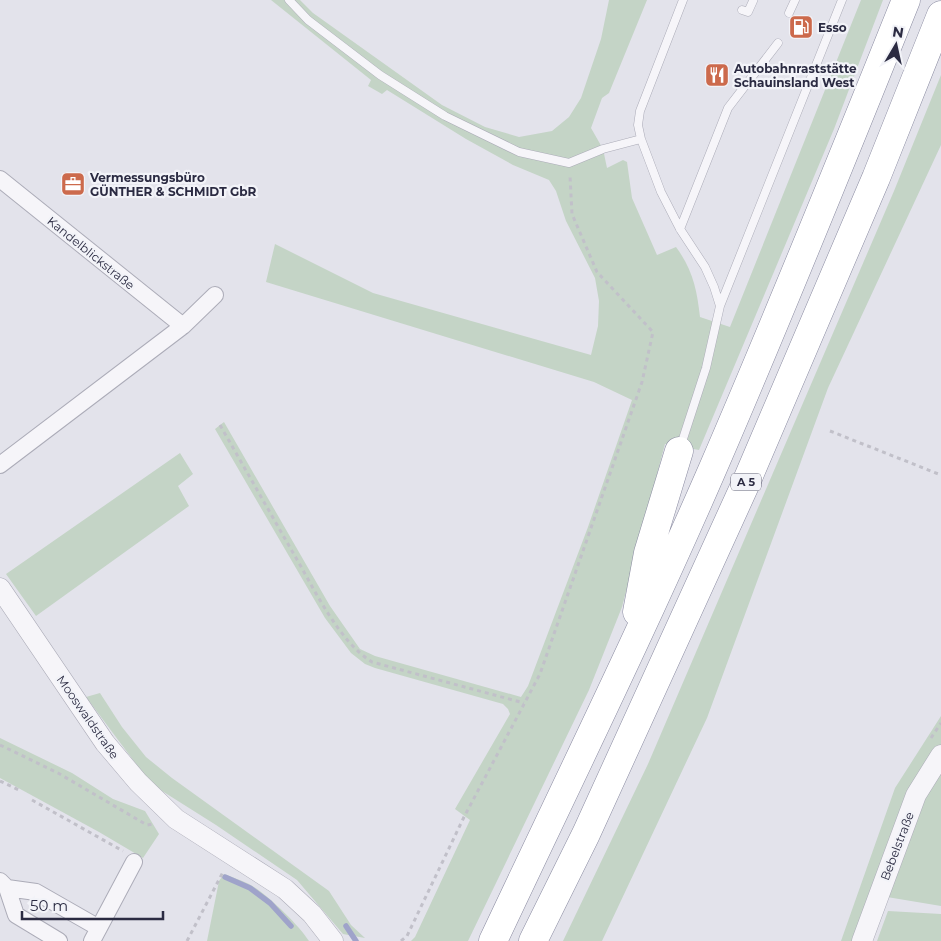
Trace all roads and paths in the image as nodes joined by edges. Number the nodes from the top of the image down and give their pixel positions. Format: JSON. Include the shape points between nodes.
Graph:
{"nodes":[{"id":1,"x":289,"y":0,"type":"edge"},
{"id":2,"x":683,"y":0,"type":"edge"},
{"id":3,"x":795,"y":0,"type":"edge"},
{"id":4,"x":842,"y":0,"type":"edge"},
{"id":5,"x":906,"y":0,"type":"edge"},
{"id":6,"x":753,"y":1,"type":"edge"},
{"id":7,"x":742,"y":10,"type":"dead end"},
{"id":8,"x":789,"y":14,"type":"dead end"},
{"id":9,"x":941,"y":15,"type":"edge"},
{"id":10,"x":778,"y":42,"type":"dead end"},
{"id":11,"x":641,"y":139,"type":"junction"},
{"id":12,"x":569,"y":163,"type":"junction"},
{"id":13,"x":0,"y":179,"type":"edge"},
{"id":14,"x":680,"y":229,"type":"junction"},
{"id":15,"x":214,"y":295,"type":"dead end"},
{"id":16,"x":720,"y":306,"type":"junction"},
{"id":17,"x":183,"y":326,"type":"junction"},
{"id":18,"x":220,"y":425,"type":"dead end"},
{"id":19,"x":830,"y":430,"type":"dead end"},
{"id":20,"x":679,"y":451,"type":"joint"},
{"id":21,"x":0,"y":465,"type":"edge"},
{"id":22,"x":941,"y":474,"type":"edge"},
{"id":23,"x":3,"y":599,"type":"edge"},
{"id":24,"x":630,"y":653,"type":"junction"},
{"id":25,"x":524,"y":703,"type":"junction"},
{"id":26,"x":0,"y":745,"type":"edge"},
{"id":27,"x":939,"y":761,"type":"edge"},
{"id":28,"x":0,"y":781,"type":"edge"},
{"id":29,"x":19,"y":790,"type":"dead end"},
{"id":30,"x":32,"y":800,"type":"dead end"},
{"id":31,"x":176,"y":819,"type":"junction"},
{"id":32,"x":231,"y":856,"type":"junction"},
{"id":33,"x":134,"y":862,"type":"joint"},
{"id":34,"x":4,"y":884,"type":"edge"},
{"id":35,"x":95,"y":935,"type":"edge"},
{"id":36,"x":60,"y":941,"type":"edge"},
{"id":37,"x":187,"y":941,"type":"edge"},
{"id":38,"x":333,"y":941,"type":"edge"},
{"id":39,"x":401,"y":941,"type":"edge"},
{"id":40,"x":493,"y":941,"type":"edge"},
{"id":41,"x":533,"y":941,"type":"edge"},
{"id":42,"x":862,"y":941,"type":"edge"}],
"edges":[{"from":1,"to":12,"type":"lane","via":[[308,20],[380,75],[445,116],[519,152]]},
{"from":2,"to":11,"type":"lane","via":[[640,111]]},
{"from":3,"to":8,"type":"lane"},
{"from":4,"to":16,"type":"lane"},
{"from":5,"to":24,"type":"highway","via":[[717,459]]},
{"from":6,"to":7,"type":"lane","via":[[748,12]]},
{"from":9,"to":41,"type":"highway","number":"A 5","via":[[876,178],[744,485],[586,834]]},
{"from":10,"to":14,"type":"lane","via":[[728,108]]},
{"from":11,"to":12,"type":"lane","via":[[603,149]]},
{"from":11,"to":14,"type":"lane","via":[[661,192]]},
{"from":12,"to":25,"type":"path","via":[[572,214],[597,272],[653,332],[642,382],[590,534],[540,674]]},
{"from":13,"to":17,"type":"street","name":"Kandelblickstraße"},
{"from":14,"to":16,"type":"lane","via":[[704,267]]},
{"from":15,"to":17,"type":"street"},
{"from":16,"to":20,"type":"lane","via":[[706,368]]},
{"from":17,"to":21,"type":"street"},
{"from":18,"to":25,"type":"path","via":[[327,612],[354,649],[372,662]]},
{"from":19,"to":22,"type":"path"},
{"from":20,"to":24,"type":"highway","via":[[648,553]]},
{"from":23,"to":31,"type":"street","name":"Mooswaldstraße","via":[[104,743]]},
{"from":24,"to":40,"type":"highway"},
{"from":25,"to":39,"type":"path","via":[[407,936]]},
{"from":26,"to":31,"type":"path","via":[[58,773],[147,825]]},
{"from":27,"to":42,"type":"street","name":"Bebelstraße","via":[[916,795]]},
{"from":28,"to":29,"type":"path"},
{"from":30,"to":33,"type":"path","via":[[135,858]]},
{"from":31,"to":32,"type":"street","name":"Mooswaldstraße"},
{"from":32,"to":37,"type":"path"},
{"from":32,"to":38,"type":"street","name":"Mooswaldstraße","via":[[285,889],[312,914]]},
{"from":33,"to":35,"type":"street"},
{"from":34,"to":35,"type":"street","via":[[36,892]]},
{"from":34,"to":36,"type":"street","via":[[16,915]]}]}
